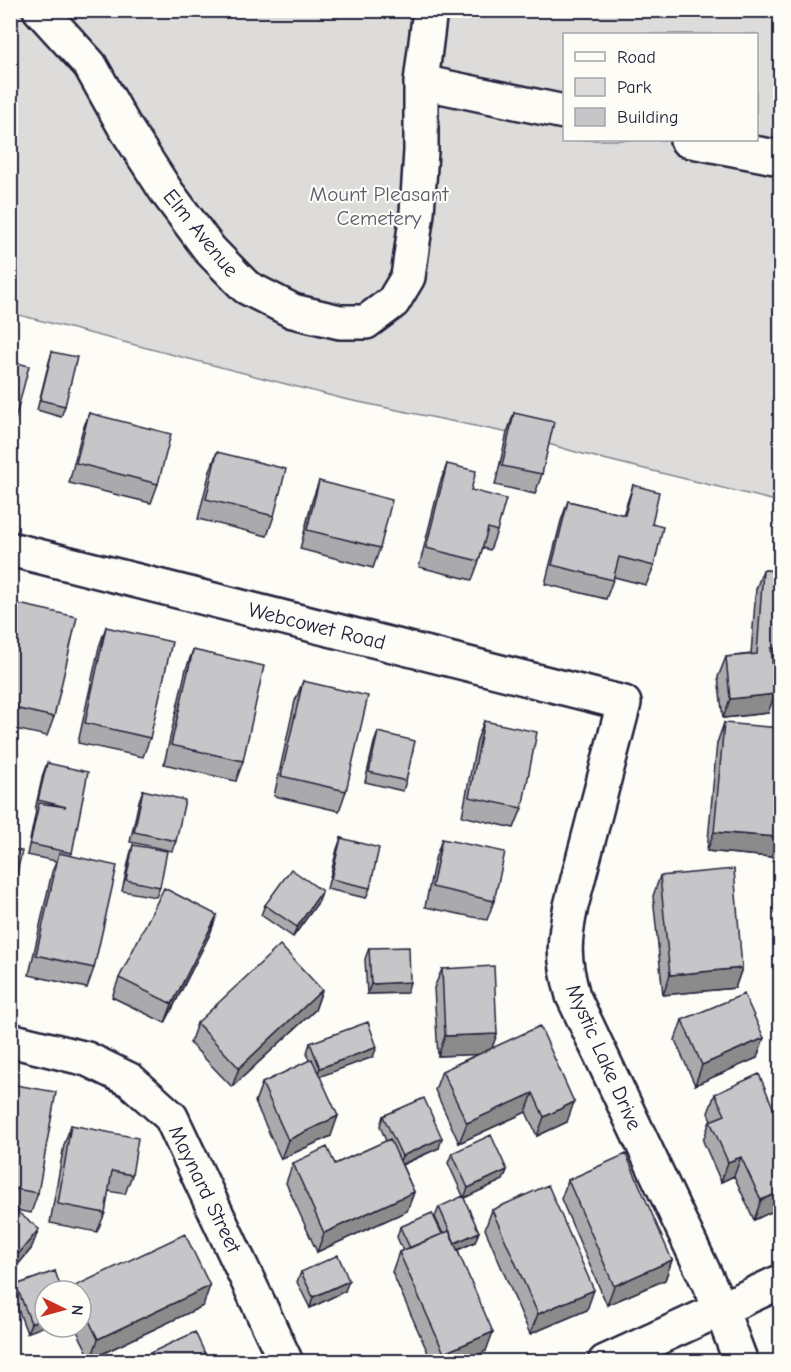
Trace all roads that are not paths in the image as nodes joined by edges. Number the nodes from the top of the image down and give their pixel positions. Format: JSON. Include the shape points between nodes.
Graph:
{"nodes":[{"id":1,"x":40,"y":10,"type":"edge"},
{"id":2,"x":430,"y":10,"type":"edge"},
{"id":3,"x":421,"y":82,"type":"junction"},
{"id":4,"x":563,"y":112,"type":"edge"},
{"id":5,"x":692,"y":141,"type":"edge"},
{"id":6,"x":780,"y":158,"type":"edge"},
{"id":7,"x":10,"y":549,"type":"edge"},
{"id":8,"x":624,"y":703,"type":"joint"},
{"id":9,"x":10,"y":1040,"type":"edge"},
{"id":10,"x":780,"y":1282,"type":"edge"},
{"id":11,"x":721,"y":1309,"type":"junction"},
{"id":12,"x":286,"y":1362,"type":"edge"},
{"id":13,"x":605,"y":1362,"type":"edge"},
{"id":14,"x":741,"y":1362,"type":"edge"}],
"edges":[{"from":1,"to":3,"type":"street","name":"Elm Avenue","via":[[90,65],[166,191],[210,250],[246,287],[293,310],[340,322],[366,322],[393,302],[408,277],[417,213]]},
{"from":2,"to":3,"type":"street","name":"Elm Avenue"},
{"from":3,"to":4,"type":"street"},
{"from":5,"to":6,"type":"street"},
{"from":7,"to":8,"type":"street","name":"Webcowet Road"},
{"from":8,"to":11,"type":"street","name":"Mystic Lake Drive","via":[[571,906],[564,940],[566,971],[573,996]]},
{"from":9,"to":12,"type":"street","name":"Maynard Street","via":[[87,1059],[130,1080],[171,1117]]},
{"from":10,"to":11,"type":"street"},
{"from":11,"to":13,"type":"street"},
{"from":11,"to":14,"type":"street","name":"Mystic Lake Drive"}]}
